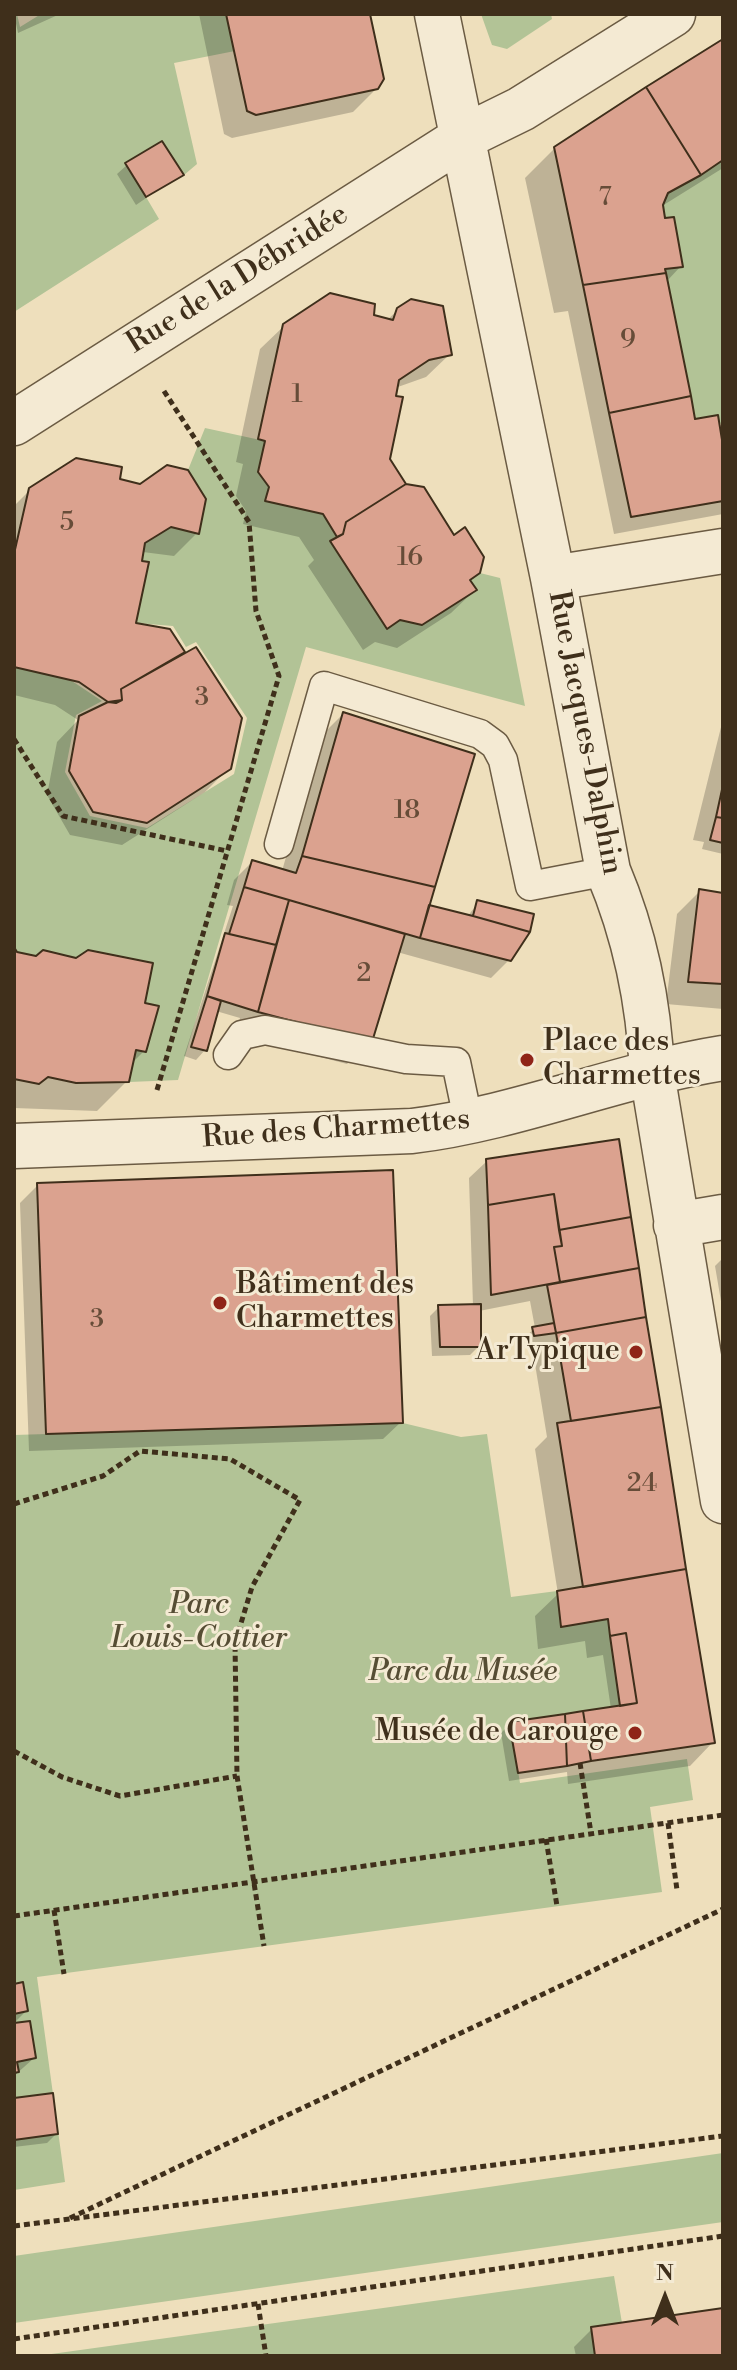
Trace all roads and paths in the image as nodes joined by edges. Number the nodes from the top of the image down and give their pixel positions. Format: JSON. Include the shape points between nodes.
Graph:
{"nodes":[{"id":1,"x":437,"y":14,"type":"edge"},
{"id":2,"x":673,"y":14,"type":"edge"},
{"id":3,"x":462,"y":138,"type":"junction"},
{"id":4,"x":161,"y":387,"type":"dead end"},
{"id":5,"x":14,"y":423,"type":"edge"},
{"id":6,"x":723,"y":551,"type":"edge"},
{"id":7,"x":553,"y":578,"type":"junction"},
{"id":8,"x":14,"y":739,"type":"edge"},
{"id":9,"x":279,"y":844,"type":"dead end"},
{"id":10,"x":227,"y":851,"type":"junction"},
{"id":11,"x":608,"y":871,"type":"junction"},
{"id":12,"x":228,"y":1055,"type":"dead end"},
{"id":13,"x":723,"y":1058,"type":"edge"},
{"id":14,"x":652,"y":1073,"type":"junction"},
{"id":15,"x":469,"y":1124,"type":"junction"},
{"id":16,"x":142,"y":1141,"type":"junction"},
{"id":17,"x":14,"y":1146,"type":"edge"},
{"id":18,"x":723,"y":1217,"type":"edge"},
{"id":19,"x":676,"y":1225,"type":"junction"},
{"id":20,"x":723,"y":1501,"type":"edge"},
{"id":21,"x":14,"y":1504,"type":"edge"},
{"id":22,"x":14,"y":1751,"type":"edge"},
{"id":23,"x":580,"y":1763,"type":"dead end"},
{"id":24,"x":237,"y":1776,"type":"junction"},
{"id":25,"x":723,"y":1815,"type":"edge"},
{"id":26,"x":668,"y":1823,"type":"junction"},
{"id":27,"x":591,"y":1833,"type":"junction"},
{"id":28,"x":546,"y":1839,"type":"junction"},
{"id":29,"x":253,"y":1879,"type":"junction"},
{"id":30,"x":677,"y":1890,"type":"dead end"},
{"id":31,"x":557,"y":1906,"type":"dead end"},
{"id":32,"x":723,"y":1909,"type":"edge"},
{"id":33,"x":54,"y":1910,"type":"junction"},
{"id":34,"x":14,"y":1916,"type":"edge"},
{"id":35,"x":264,"y":1946,"type":"dead end"},
{"id":36,"x":64,"y":1974,"type":"dead end"},
{"id":37,"x":723,"y":2136,"type":"edge"},
{"id":38,"x":70,"y":2218,"type":"junction"},
{"id":39,"x":14,"y":2226,"type":"edge"},
{"id":40,"x":723,"y":2236,"type":"edge"},
{"id":41,"x":258,"y":2304,"type":"junction"},
{"id":42,"x":14,"y":2339,"type":"edge"},
{"id":43,"x":266,"y":2356,"type":"edge"}],
"edges":[{"from":1,"to":3,"type":"street","name":"Rue Jacques-Dalphin"},
{"from":2,"to":3,"type":"street","name":"Rue de la Débridée","via":[[521,109]]},
{"from":3,"to":5,"type":"street","name":"Rue de la Débridée"},
{"from":3,"to":7,"type":"street","name":"Rue Jacques-Dalphin"},
{"from":4,"to":10,"type":"path","via":[[249,522],[256,611],[279,676]]},
{"from":6,"to":7,"type":"street"},
{"from":7,"to":11,"type":"street","name":"Rue Jacques-Dalphin"},
{"from":8,"to":10,"type":"path","via":[[63,816]]},
{"from":9,"to":11,"type":"lane","via":[[324,686],[480,734],[495,745],[503,760],[530,886]]},
{"from":10,"to":16,"type":"path"},
{"from":11,"to":14,"type":"street","name":"Rue Jacques-Dalphin","via":[[626,914],[643,992]]},
{"from":12,"to":15,"type":"lane","via":[[242,1035],[265,1030],[370,1053],[456,1062]]},
{"from":13,"to":14,"type":"street","name":"Rue des Charmettes"},
{"from":14,"to":15,"type":"street","name":"Rue des Charmettes"},
{"from":14,"to":19,"type":"street","name":"Rue Jacques-Dalphin"},
{"from":15,"to":16,"type":"street","name":"Rue des Charmettes","via":[[412,1131]]},
{"from":16,"to":17,"type":"street","name":"Rue des Charmettes"},
{"from":18,"to":19,"type":"street"},
{"from":19,"to":20,"type":"street","name":"Rue Jacques-Dalphin"},
{"from":21,"to":24,"type":"path","via":[[103,1476],[140,1451],[230,1459],[300,1500],[252,1587],[235,1643]]},
{"from":22,"to":24,"type":"path","via":[[62,1777],[120,1796]]},
{"from":23,"to":27,"type":"path"},
{"from":24,"to":29,"type":"path"},
{"from":25,"to":26,"type":"path"},
{"from":26,"to":27,"type":"path"},
{"from":26,"to":30,"type":"path"},
{"from":27,"to":28,"type":"path"},
{"from":28,"to":29,"type":"path"},
{"from":28,"to":31,"type":"path"},
{"from":29,"to":33,"type":"path"},
{"from":29,"to":35,"type":"path"},
{"from":32,"to":38,"type":"path"},
{"from":33,"to":34,"type":"path"},
{"from":33,"to":36,"type":"path"},
{"from":37,"to":38,"type":"path"},
{"from":38,"to":39,"type":"path"},
{"from":40,"to":41,"type":"path"},
{"from":41,"to":42,"type":"path"},
{"from":41,"to":43,"type":"path"}]}
